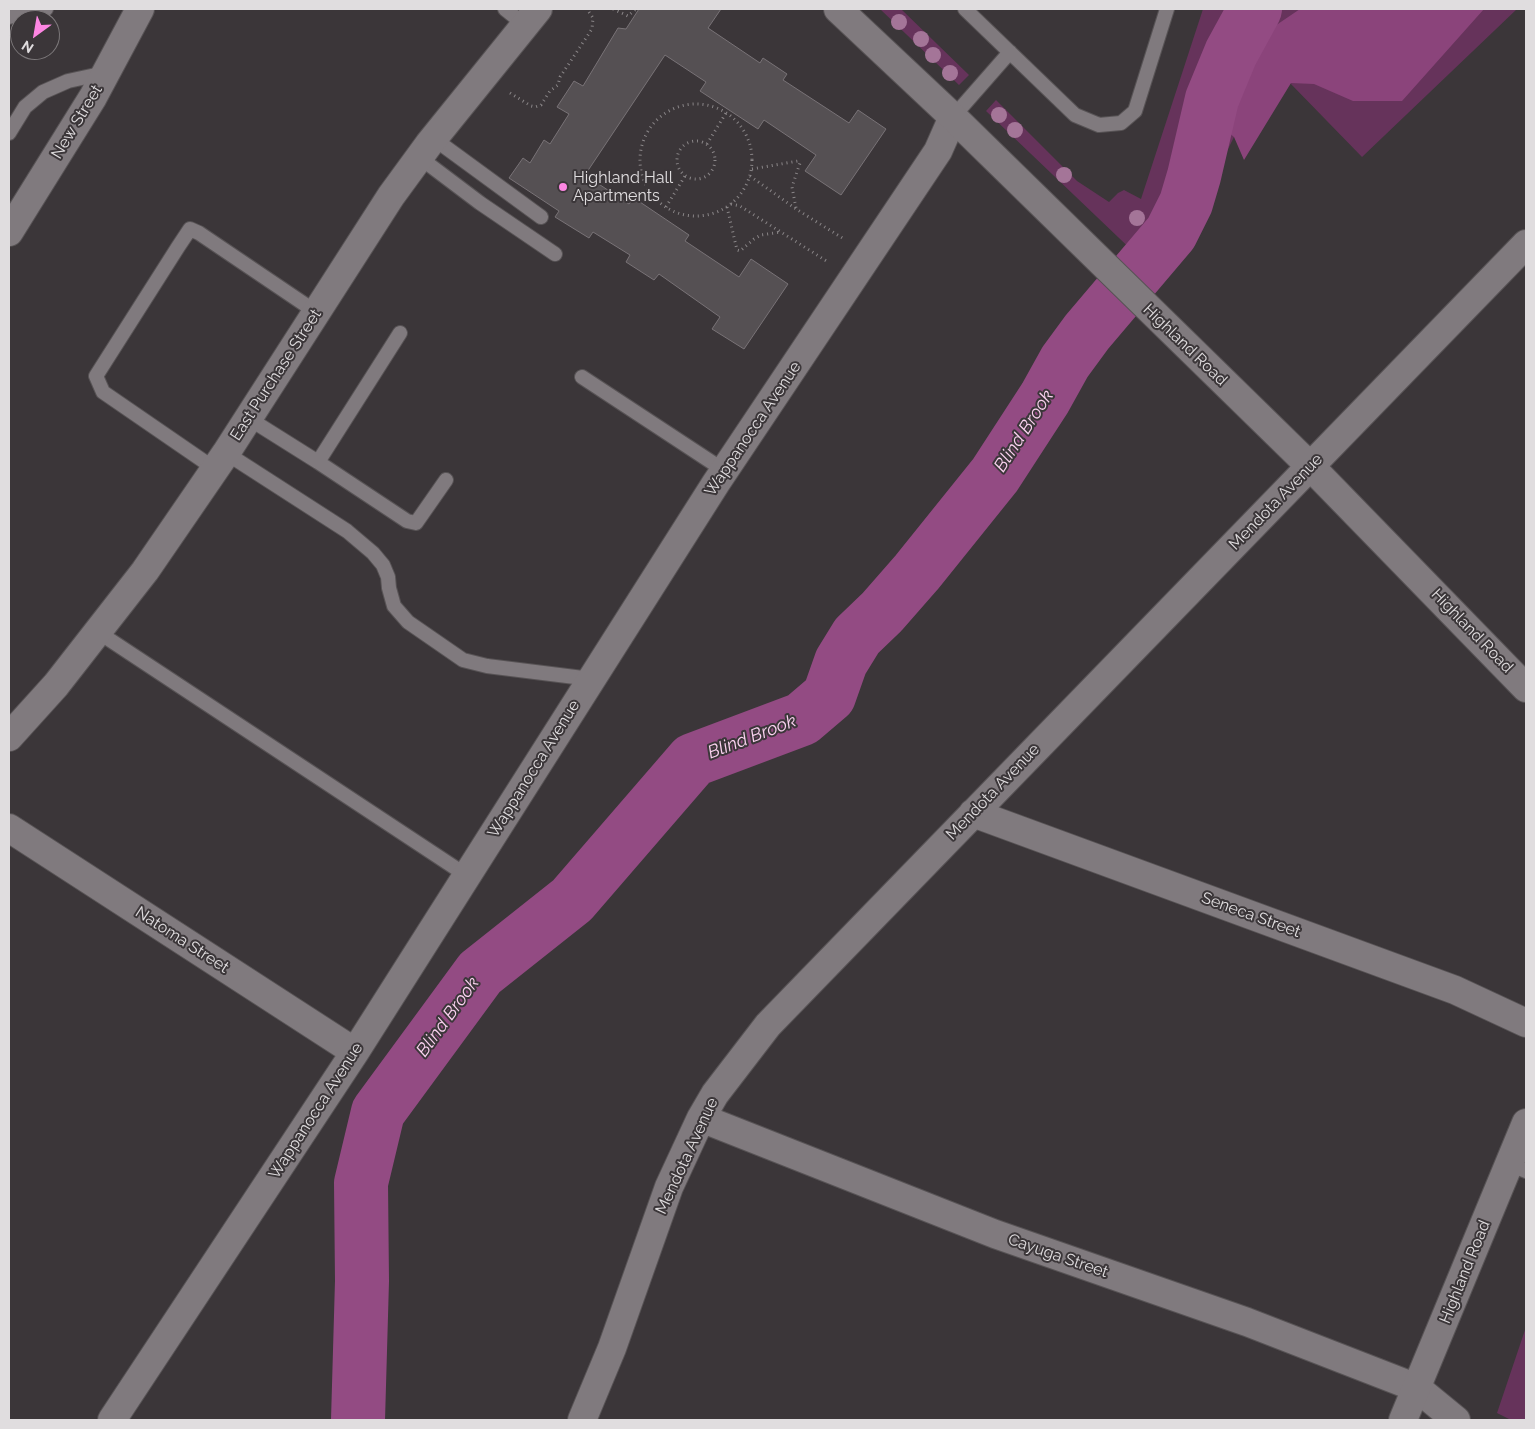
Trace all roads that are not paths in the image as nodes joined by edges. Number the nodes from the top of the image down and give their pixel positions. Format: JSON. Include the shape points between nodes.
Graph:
{"nodes":[{"id":1,"x":46,"y":9,"type":"edge"},
{"id":2,"x":140,"y":9,"type":"edge"},
{"id":3,"x":838,"y":9,"type":"edge"},
{"id":4,"x":965,"y":9,"type":"edge"},
{"id":5,"x":1167,"y":9,"type":"edge"},
{"id":6,"x":522,"y":14,"type":"edge"},
{"id":7,"x":9,"y":17,"type":"edge"},
{"id":8,"x":1010,"y":52,"type":"junction"},
{"id":9,"x":106,"y":72,"type":"junction"},
{"id":10,"x":952,"y":117,"type":"junction"},
{"id":11,"x":9,"y":133,"type":"edge"},
{"id":12,"x":426,"y":148,"type":"junction"},
{"id":13,"x":541,"y":217,"type":"dead end"},
{"id":14,"x":9,"y":232,"type":"edge"},
{"id":15,"x":1526,"y":244,"type":"edge"},
{"id":16,"x":555,"y":254,"type":"dead end"},
{"id":17,"x":316,"y":312,"type":"junction"},
{"id":18,"x":400,"y":333,"type":"dead end"},
{"id":19,"x":582,"y":377,"type":"dead end"},
{"id":20,"x":248,"y":418,"type":"junction"},
{"id":21,"x":221,"y":461,"type":"junction"},
{"id":22,"x":318,"y":462,"type":"junction"},
{"id":23,"x":1311,"y":467,"type":"junction"},
{"id":24,"x":725,"y":471,"type":"junction"},
{"id":25,"x":446,"y":480,"type":"dead end"},
{"id":26,"x":98,"y":632,"type":"junction"},
{"id":27,"x":591,"y":679,"type":"junction"},
{"id":28,"x":1526,"y":688,"type":"edge"},
{"id":29,"x":9,"y":737,"type":"edge"},
{"id":30,"x":973,"y":812,"type":"junction"},
{"id":31,"x":9,"y":828,"type":"edge"},
{"id":32,"x":466,"y":875,"type":"junction"},
{"id":33,"x":1526,"y":1023,"type":"edge"},
{"id":34,"x":355,"y":1052,"type":"junction"},
{"id":35,"x":701,"y":1118,"type":"junction"},
{"id":36,"x":1526,"y":1123,"type":"edge"},
{"id":37,"x":1518,"y":1168,"type":"edge"},
{"id":38,"x":1417,"y":1388,"type":"junction"},
{"id":39,"x":112,"y":1420,"type":"edge"},
{"id":40,"x":582,"y":1420,"type":"edge"},
{"id":41,"x":1403,"y":1420,"type":"edge"},
{"id":42,"x":1456,"y":1420,"type":"edge"}],
"edges":[{"from":1,"to":7,"type":"lane"},
{"from":2,"to":9,"type":"street","name":"New Street"},
{"from":3,"to":10,"type":"street","name":"Highland Road"},
{"from":4,"to":8,"type":"lane"},
{"from":5,"to":8,"type":"lane","via":[[1134,111],[1121,123],[1099,125],[1075,115]]},
{"from":6,"to":12,"type":"street","name":"East Purchase Street"},
{"from":8,"to":10,"type":"lane"},
{"from":9,"to":11,"type":"lane","via":[[68,81],[43,92],[25,107]]},
{"from":9,"to":14,"type":"street","name":"New Street"},
{"from":10,"to":23,"type":"street","name":"Highland Road"},
{"from":10,"to":24,"type":"street","name":"Wappanocca Avenue","via":[[938,151]]},
{"from":12,"to":13,"type":"lane"},
{"from":12,"to":16,"type":"lane","via":[[480,203]]},
{"from":12,"to":17,"type":"street","name":"East Purchase Street"},
{"from":15,"to":23,"type":"street","name":"Mendota Avenue"},
{"from":17,"to":20,"type":"street","name":"East Purchase Street"},
{"from":17,"to":21,"type":"lane","via":[[199,233],[190,230],[178,247],[96,376],[103,392]]},
{"from":18,"to":22,"type":"lane"},
{"from":19,"to":24,"type":"lane"},
{"from":20,"to":21,"type":"street","name":"East Purchase Street"},
{"from":20,"to":22,"type":"lane"},
{"from":21,"to":26,"type":"street","name":"East Purchase Street"},
{"from":21,"to":27,"type":"lane","via":[[347,531],[383,565],[394,606],[408,622],[463,660]]},
{"from":22,"to":25,"type":"lane","via":[[407,522],[416,523]]},
{"from":23,"to":28,"type":"street","name":"Highland Road"},
{"from":23,"to":30,"type":"street","name":"Mendota Avenue"},
{"from":24,"to":27,"type":"street","name":"Wappanocca Avenue"},
{"from":26,"to":29,"type":"street","name":"East Purchase Street"},
{"from":26,"to":32,"type":"lane"},
{"from":27,"to":32,"type":"street","name":"Wappanocca Avenue"},
{"from":30,"to":33,"type":"street","name":"Seneca Street","via":[[1455,990]]},
{"from":30,"to":35,"type":"street","name":"Mendota Avenue","via":[[768,1025],[715,1094]]},
{"from":31,"to":34,"type":"street","name":"Natoma Street"},
{"from":32,"to":34,"type":"street","name":"Wappanocca Avenue"},
{"from":34,"to":39,"type":"street","name":"Wappanocca Avenue"},
{"from":35,"to":38,"type":"street","name":"Cayuga Street","via":[[995,1234],[1247,1322]]},
{"from":35,"to":40,"type":"street","name":"Mendota Avenue","via":[[669,1187],[612,1348]]},
{"from":36,"to":37,"type":"street","name":"Highland Road"},
{"from":37,"to":38,"type":"street","name":"Highland Road"},
{"from":38,"to":41,"type":"street","name":"Highland Road"},
{"from":38,"to":42,"type":"street","name":"Cayuga Street"}]}
